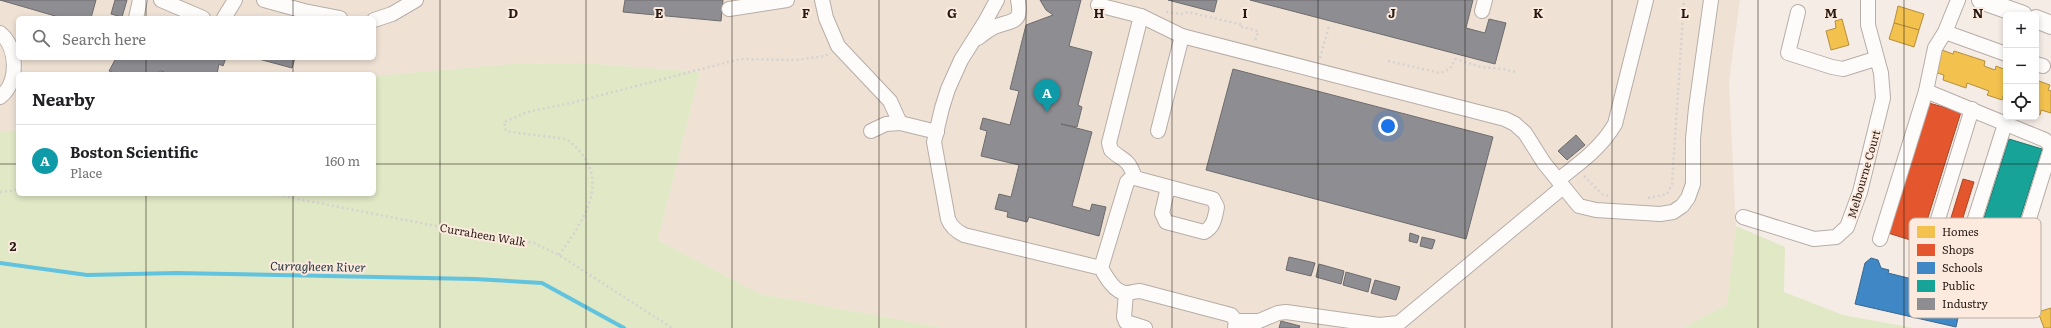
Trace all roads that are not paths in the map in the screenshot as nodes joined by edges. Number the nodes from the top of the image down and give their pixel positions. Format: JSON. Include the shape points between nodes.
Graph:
{"nodes":[{"id":1,"x":140,"y":0,"type":"edge"},
{"id":2,"x":161,"y":0,"type":"edge"},
{"id":3,"x":235,"y":0,"type":"edge"},
{"id":4,"x":264,"y":0,"type":"edge"},
{"id":5,"x":416,"y":0,"type":"edge"},
{"id":6,"x":787,"y":0,"type":"edge"},
{"id":7,"x":822,"y":0,"type":"edge"},
{"id":8,"x":997,"y":0,"type":"edge"},
{"id":9,"x":1018,"y":0,"type":"edge"},
{"id":10,"x":1646,"y":0,"type":"edge"},
{"id":11,"x":1711,"y":0,"type":"edge"},
{"id":12,"x":1868,"y":0,"type":"edge"},
{"id":13,"x":1958,"y":0,"type":"edge"},
{"id":14,"x":1981,"y":0,"type":"edge"},
{"id":15,"x":2005,"y":4,"type":"edge"},
{"id":16,"x":1098,"y":5,"type":"dead end"},
{"id":17,"x":729,"y":9,"type":"dead end"},
{"id":18,"x":1798,"y":12,"type":"dead end"},
{"id":19,"x":2018,"y":12,"type":"edge"},
{"id":20,"x":136,"y":16,"type":"edge"},
{"id":21,"x":197,"y":16,"type":"edge"},
{"id":22,"x":225,"y":16,"type":"edge"},
{"id":23,"x":330,"y":16,"type":"edge"},
{"id":24,"x":1146,"y":18,"type":"junction"},
{"id":25,"x":376,"y":19,"type":"edge"},
{"id":26,"x":2039,"y":20,"type":"edge"},
{"id":27,"x":2051,"y":25,"type":"edge"},
{"id":28,"x":1945,"y":32,"type":"junction"},
{"id":29,"x":0,"y":33,"type":"edge"},
{"id":30,"x":1182,"y":36,"type":"junction"},
{"id":31,"x":973,"y":41,"type":"junction"},
{"id":32,"x":2003,"y":53,"type":"edge"},
{"id":33,"x":1875,"y":59,"type":"junction"},
{"id":34,"x":1926,"y":91,"type":"junction"},
{"id":35,"x":0,"y":97,"type":"edge"},
{"id":36,"x":1972,"y":109,"type":"junction"},
{"id":37,"x":900,"y":123,"type":"junction"},
{"id":38,"x":2005,"y":124,"type":"junction"},
{"id":39,"x":871,"y":131,"type":"dead end"},
{"id":40,"x":1158,"y":131,"type":"dead end"},
{"id":41,"x":936,"y":132,"type":"junction"},
{"id":42,"x":2051,"y":147,"type":"edge"},
{"id":43,"x":1135,"y":178,"type":"junction"},
{"id":44,"x":1561,"y":183,"type":"junction"},
{"id":45,"x":1168,"y":187,"type":"dead end"},
{"id":46,"x":1743,"y":217,"type":"dead end"},
{"id":47,"x":1938,"y":218,"type":"edge"},
{"id":48,"x":1975,"y":218,"type":"edge"},
{"id":49,"x":2029,"y":218,"type":"edge"},
{"id":50,"x":1880,"y":239,"type":"dead end"},
{"id":51,"x":1101,"y":268,"type":"junction"},
{"id":52,"x":1126,"y":293,"type":"junction"},
{"id":53,"x":1235,"y":324,"type":"edge"},
{"id":54,"x":1145,"y":328,"type":"edge"}],
"edges":[{"from":1,"to":20,"type":"street"},
{"from":2,"to":21,"type":"street"},
{"from":3,"to":22,"type":"street"},
{"from":4,"to":23,"type":"street"},
{"from":5,"to":25,"type":"street","via":[[392,14]]},
{"from":6,"to":17,"type":"street"},
{"from":7,"to":37,"type":"street","via":[[826,18],[838,46],[890,102]]},
{"from":8,"to":31,"type":"street"},
{"from":9,"to":31,"type":"street","via":[[1018,17],[1012,22],[994,27]]},
{"from":10,"to":44,"type":"street","via":[[1615,124],[1597,149],[1575,166]]},
{"from":11,"to":44,"type":"street","via":[[1692,139],[1693,184],[1682,206],[1673,212],[1660,214],[1588,209],[1579,206]]},
{"from":12,"to":33,"type":"street","name":"Melbourne Court","via":[[1867,22]]},
{"from":13,"to":28,"type":"street"},
{"from":14,"to":15,"type":"main road"},
{"from":15,"to":19,"type":"main road"},
{"from":16,"to":24,"type":"street"},
{"from":18,"to":33,"type":"street","via":[[1788,53],[1844,69]]},
{"from":24,"to":30,"type":"street"},
{"from":24,"to":43,"type":"street","via":[[1109,143],[1111,150],[1130,165]]},
{"from":26,"to":27,"type":"main road"},
{"from":28,"to":32,"type":"street"},
{"from":28,"to":34,"type":"street","via":[[1935,48]]},
{"from":29,"to":35,"type":"street","via":[[9,44],[14,63],[10,86]]},
{"from":30,"to":40,"type":"street"},
{"from":30,"to":44,"type":"street","via":[[1505,119],[1516,124],[1525,133]]},
{"from":31,"to":41,"type":"street","via":[[948,89]]},
{"from":33,"to":46,"type":"street","name":"Melbourne Court","via":[[1883,86],[1881,113],[1860,192],[1847,227],[1836,237],[1814,239]]},
{"from":34,"to":36,"type":"street"},
{"from":34,"to":50,"type":"street"},
{"from":36,"to":38,"type":"street"},
{"from":36,"to":47,"type":"street"},
{"from":37,"to":39,"type":"street","via":[[886,124]]},
{"from":37,"to":41,"type":"street"},
{"from":38,"to":42,"type":"street","via":[[2045,140]]},
{"from":38,"to":48,"type":"street"},
{"from":41,"to":51,"type":"street","via":[[934,142],[948,219],[956,231]]},
{"from":42,"to":49,"type":"street"},
{"from":43,"to":45,"type":"street"},
{"from":43,"to":51,"type":"street","via":[[1127,182]]},
{"from":44,"to":53,"type":"street","via":[[1399,323],[1379,325],[1286,312],[1259,321]]},
{"from":51,"to":52,"type":"street","via":[[1116,288]]},
{"from":52,"to":53,"type":"street","via":[[1140,291],[1231,315]]},
{"from":52,"to":54,"type":"street","via":[[1126,322]]}]}
